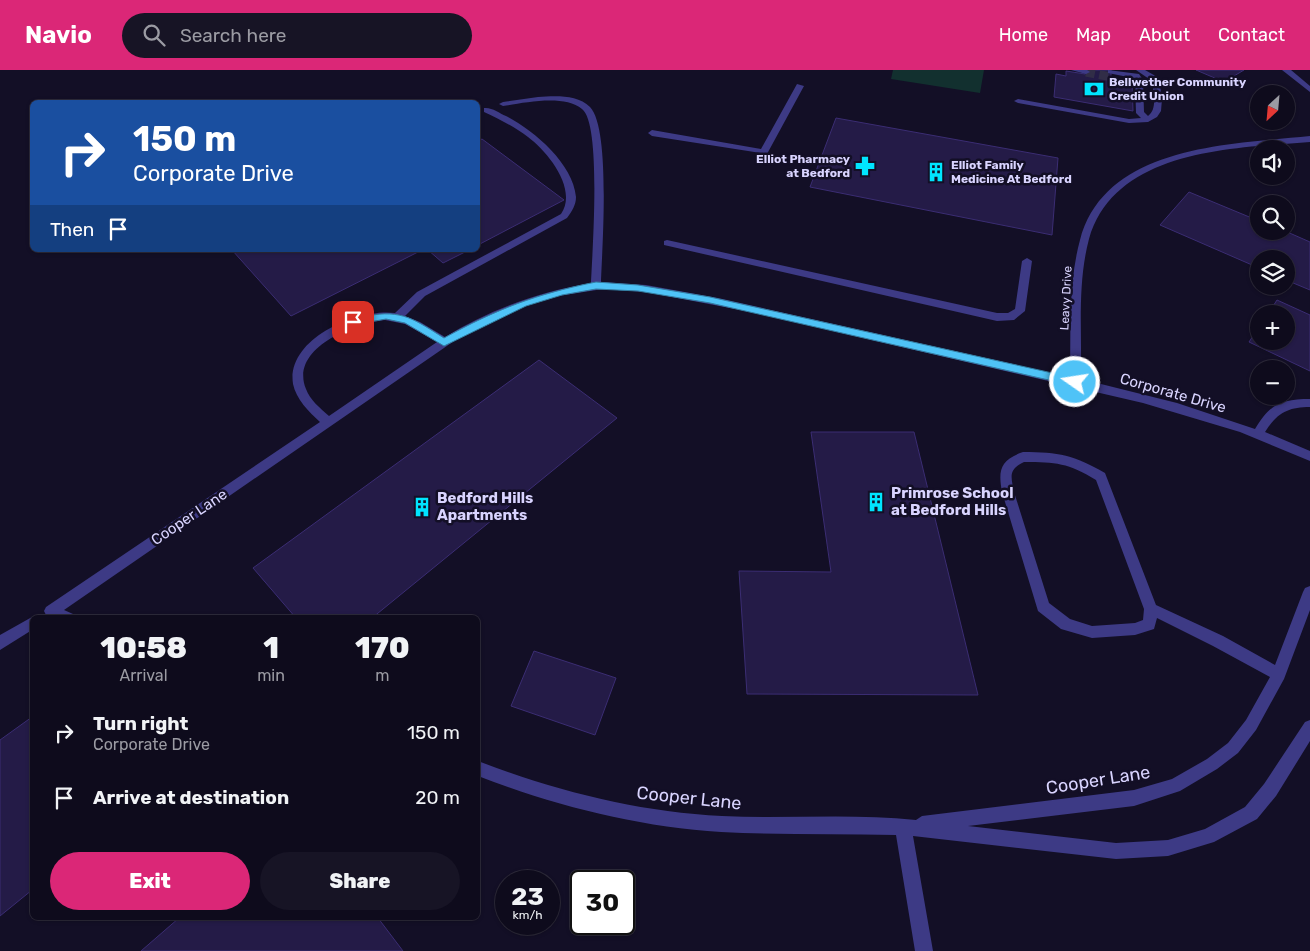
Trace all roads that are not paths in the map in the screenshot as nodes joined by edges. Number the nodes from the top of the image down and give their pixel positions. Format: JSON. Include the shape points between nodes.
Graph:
{"nodes":[{"id":1,"x":1075,"y":70,"type":"edge"},
{"id":2,"x":1140,"y":70,"type":"edge"},
{"id":3,"x":1286,"y":70,"type":"edge"},
{"id":4,"x":1086,"y":72,"type":"dead end"},
{"id":5,"x":1111,"y":74,"type":"tunnel mouth"},
{"id":6,"x":800,"y":86,"type":"dead end"},
{"id":7,"x":1310,"y":90,"type":"edge"},
{"id":8,"x":1018,"y":101,"type":"dead end"},
{"id":9,"x":504,"y":104,"type":"dead end"},
{"id":10,"x":486,"y":110,"type":"dead end"},
{"id":11,"x":1148,"y":120,"type":"junction"},
{"id":12,"x":652,"y":133,"type":"dead end"},
{"id":13,"x":1310,"y":139,"type":"edge"},
{"id":14,"x":667,"y":243,"type":"dead end"},
{"id":15,"x":1027,"y":261,"type":"dead end"},
{"id":16,"x":596,"y":286,"type":"junction"},
{"id":17,"x":396,"y":318,"type":"junction"},
{"id":18,"x":444,"y":342,"type":"junction"},
{"id":19,"x":1075,"y":382,"type":"junction"},
{"id":20,"x":1310,"y":403,"type":"edge"},
{"id":21,"x":328,"y":422,"type":"junction"},
{"id":22,"x":1258,"y":434,"type":"junction"},
{"id":23,"x":1310,"y":456,"type":"edge"},
{"id":24,"x":1310,"y":592,"type":"edge"},
{"id":25,"x":1151,"y":609,"type":"junction"},
{"id":26,"x":46,"y":614,"type":"edge"},
{"id":27,"x":30,"y":624,"type":"edge"},
{"id":28,"x":0,"y":643,"type":"edge"},
{"id":29,"x":1279,"y":674,"type":"junction"},
{"id":30,"x":1310,"y":726,"type":"edge"},
{"id":31,"x":480,"y":770,"type":"edge"},
{"id":32,"x":903,"y":827,"type":"junction"},
{"id":33,"x":924,"y":951,"type":"edge"}],
"edges":[{"from":1,"to":4,"type":"street"},
{"from":2,"to":11,"type":"street","via":[[1156,80],[1158,107],[1155,116]]},
{"from":3,"to":7,"type":"street"},
{"from":5,"to":11,"type":"street","via":[[1136,76],[1139,80],[1140,113]]},
{"from":6,"to":12,"type":"street","via":[[764,152]]},
{"from":8,"to":11,"type":"street","via":[[1129,121]]},
{"from":9,"to":16,"type":"street","via":[[559,99],[581,104],[592,115],[599,166]]},
{"from":10,"to":17,"type":"street","via":[[514,123],[543,143],[555,158],[571,191],[571,207],[564,216],[421,294]]},
{"from":13,"to":19,"type":"street","name":"Leavy Drive","via":[[1207,149],[1175,157],[1139,173],[1106,199],[1094,215],[1085,237],[1079,271]]},
{"from":14,"to":15,"type":"street","via":[[997,317],[1010,317],[1020,311]]},
{"from":16,"to":18,"type":"street","name":"Corporate Drive","via":[[522,304]]},
{"from":16,"to":19,"type":"street","name":"Corporate Drive","via":[[638,288],[710,300]]},
{"from":17,"to":18,"type":"street","via":[[408,320]]},
{"from":17,"to":21,"type":"street","via":[[364,318],[342,325],[308,352],[298,369],[299,385]]},
{"from":18,"to":21,"type":"street","name":"Corporate Drive"},
{"from":19,"to":22,"type":"street","name":"Corporate Drive","via":[[1193,412]]},
{"from":20,"to":22,"type":"street","via":[[1293,402],[1278,406]]},
{"from":21,"to":26,"type":"street","name":"Cooper Lane"},
{"from":22,"to":23,"type":"street","name":"Corporate Drive"},
{"from":24,"to":29,"type":"street","name":"Cooper Lane"},
{"from":25,"to":25,"type":"street","via":[[1101,477],[1081,465],[1055,457],[1023,458],[1011,463],[1005,472],[1008,492],[1043,607],[1066,624],[1092,632],[1135,629],[1150,624]]},
{"from":25,"to":29,"type":"street"},
{"from":27,"to":28,"type":"street"},
{"from":29,"to":32,"type":"street","name":"Cooper Lane","via":[[1251,725],[1233,748],[1175,786],[1134,798]]},
{"from":30,"to":32,"type":"street","name":"Cooper Lane","via":[[1270,790],[1251,813],[1208,836],[1168,848],[1116,851]]},
{"from":31,"to":32,"type":"street","name":"Cooper Lane","via":[[589,804],[656,817],[721,824]]},
{"from":32,"to":33,"type":"street"}]}
